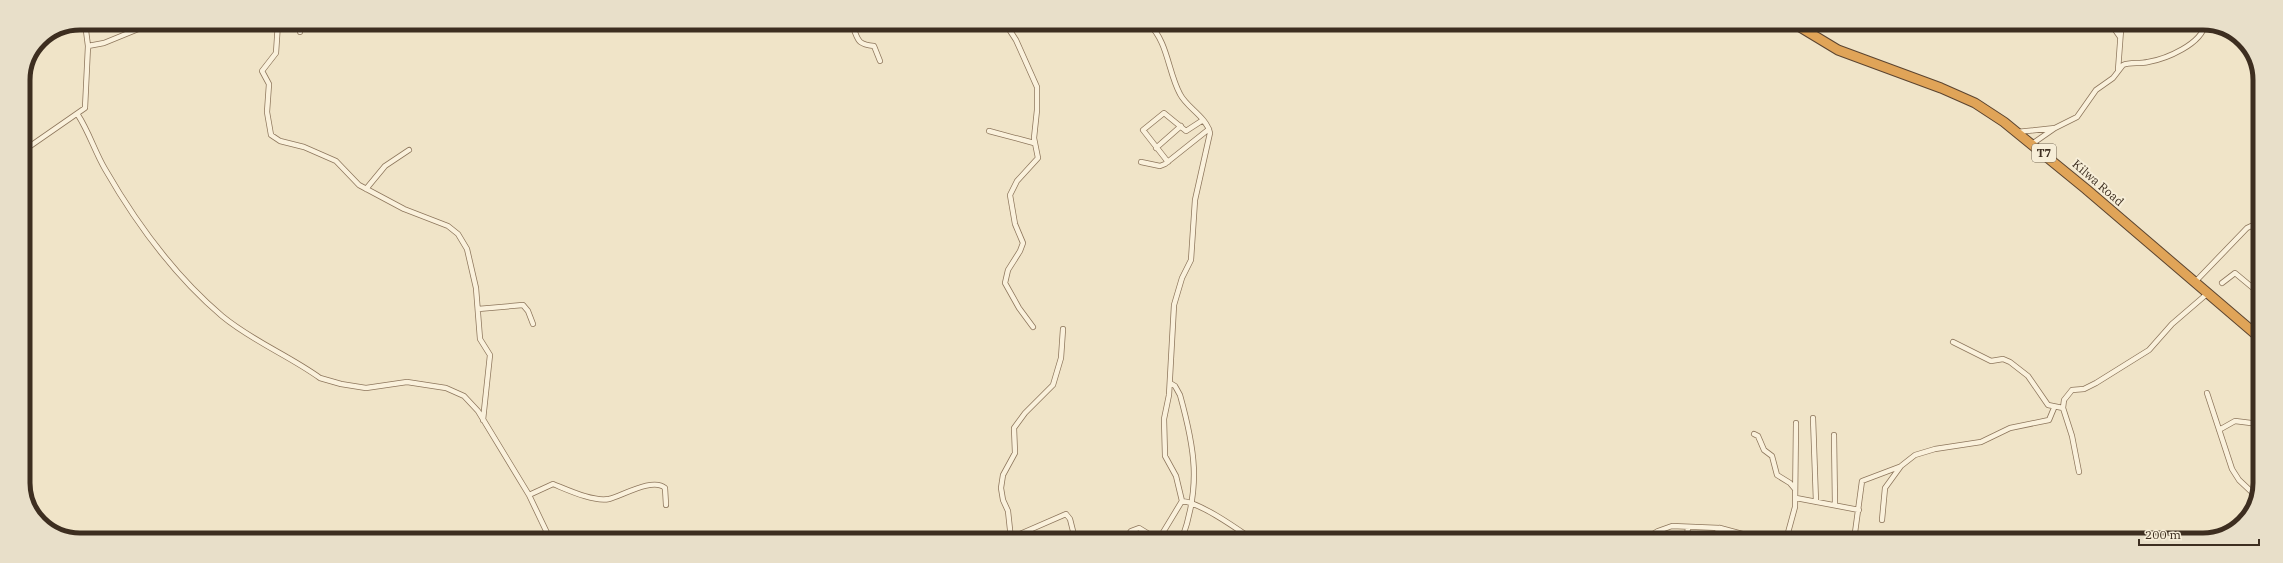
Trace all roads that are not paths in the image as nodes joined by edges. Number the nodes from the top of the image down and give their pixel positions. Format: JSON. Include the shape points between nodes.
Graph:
{"nodes":[{"id":1,"x":86,"y":30,"type":"edge"},
{"id":2,"x":136,"y":30,"type":"edge"},
{"id":3,"x":278,"y":30,"type":"edge"},
{"id":4,"x":855,"y":30,"type":"edge"},
{"id":5,"x":1009,"y":30,"type":"edge"},
{"id":6,"x":1154,"y":30,"type":"edge"},
{"id":7,"x":1805,"y":30,"type":"edge"},
{"id":8,"x":2115,"y":30,"type":"edge"},
{"id":9,"x":2121,"y":30,"type":"edge"},
{"id":10,"x":2203,"y":30,"type":"edge"},
{"id":11,"x":2120,"y":37,"type":"junction"},
{"id":12,"x":88,"y":46,"type":"junction"},
{"id":13,"x":880,"y":61,"type":"dead end"},
{"id":14,"x":2118,"y":72,"type":"junction"},
{"id":15,"x":78,"y":115,"type":"junction"},
{"id":16,"x":1203,"y":120,"type":"junction"},
{"id":17,"x":1181,"y":126,"type":"junction"},
{"id":18,"x":2055,"y":128,"type":"junction"},
{"id":19,"x":1209,"y":129,"type":"junction"},
{"id":20,"x":989,"y":131,"type":"dead end"},
{"id":21,"x":2017,"y":132,"type":"junction"},
{"id":22,"x":1034,"y":143,"type":"junction"},
{"id":23,"x":2032,"y":144,"type":"junction"},
{"id":24,"x":30,"y":146,"type":"edge"},
{"id":25,"x":1156,"y":148,"type":"junction"},
{"id":26,"x":409,"y":150,"type":"dead end"},
{"id":27,"x":1141,"y":162,"type":"dead end"},
{"id":28,"x":1168,"y":162,"type":"junction"},
{"id":29,"x":366,"y":189,"type":"junction"},
{"id":30,"x":2253,"y":225,"type":"edge"},
{"id":31,"x":2195,"y":282,"type":"junction"},
{"id":32,"x":2222,"y":283,"type":"dead end"},
{"id":33,"x":2253,"y":288,"type":"edge"},
{"id":34,"x":2208,"y":293,"type":"junction"},
{"id":35,"x":478,"y":309,"type":"junction"},
{"id":36,"x":533,"y":324,"type":"dead end"},
{"id":37,"x":1033,"y":327,"type":"dead end"},
{"id":38,"x":1063,"y":329,"type":"dead end"},
{"id":39,"x":2252,"y":330,"type":"edge"},
{"id":40,"x":1953,"y":342,"type":"dead end"},
{"id":41,"x":1170,"y":383,"type":"junction"},
{"id":42,"x":2207,"y":393,"type":"dead end"},
{"id":43,"x":2054,"y":408,"type":"junction"},
{"id":44,"x":2063,"y":408,"type":"junction"},
{"id":45,"x":1813,"y":418,"type":"dead end"},
{"id":46,"x":483,"y":422,"type":"junction"},
{"id":47,"x":1796,"y":423,"type":"dead end"},
{"id":48,"x":2253,"y":423,"type":"edge"},
{"id":49,"x":2219,"y":430,"type":"junction"},
{"id":50,"x":1754,"y":434,"type":"dead end"},
{"id":51,"x":1834,"y":435,"type":"dead end"},
{"id":52,"x":1901,"y":466,"type":"junction"},
{"id":53,"x":2079,"y":472,"type":"dead end"},
{"id":54,"x":1796,"y":491,"type":"junction"},
{"id":55,"x":2252,"y":492,"type":"edge"},
{"id":56,"x":529,"y":495,"type":"junction"},
{"id":57,"x":1796,"y":498,"type":"junction"},
{"id":58,"x":1182,"y":501,"type":"junction"},
{"id":59,"x":1816,"y":502,"type":"junction"},
{"id":60,"x":1193,"y":504,"type":"junction"},
{"id":61,"x":666,"y":505,"type":"dead end"},
{"id":62,"x":1835,"y":505,"type":"junction"},
{"id":63,"x":1859,"y":510,"type":"junction"},
{"id":64,"x":1882,"y":520,"type":"dead end"},
{"id":65,"x":1688,"y":528,"type":"junction"},
{"id":66,"x":1720,"y":528,"type":"junction"},
{"id":67,"x":1727,"y":530,"type":"junction"},
{"id":68,"x":547,"y":533,"type":"edge"},
{"id":69,"x":1010,"y":533,"type":"edge"},
{"id":70,"x":1022,"y":533,"type":"edge"},
{"id":71,"x":1074,"y":533,"type":"edge"},
{"id":72,"x":1130,"y":533,"type":"edge"},
{"id":73,"x":1147,"y":533,"type":"edge"},
{"id":74,"x":1162,"y":533,"type":"edge"},
{"id":75,"x":1184,"y":533,"type":"edge"},
{"id":76,"x":1241,"y":533,"type":"edge"},
{"id":77,"x":1655,"y":533,"type":"edge"},
{"id":78,"x":1687,"y":533,"type":"edge"},
{"id":79,"x":1716,"y":533,"type":"edge"},
{"id":80,"x":1726,"y":533,"type":"edge"},
{"id":81,"x":1735,"y":533,"type":"edge"},
{"id":82,"x":1789,"y":533,"type":"edge"},
{"id":83,"x":1855,"y":533,"type":"edge"}],
"edges":[{"from":1,"to":12,"type":"street"},
{"from":2,"to":12,"type":"street","via":[[104,43]]},
{"from":3,"to":29,"type":"street","via":[[276,54],[262,71],[269,84],[267,112],[271,135],[280,141],[304,147],[336,161],[354,181]]},
{"from":4,"to":13,"type":"street","via":[[860,43],[874,46]]},
{"from":5,"to":22,"type":"street","via":[[1037,87]]},
{"from":6,"to":16,"type":"street","via":[[1180,94]]},
{"from":7,"to":21,"type":"highway","name":"Kilwa Road","number":"T7","via":[[1838,50],[1941,88],[1975,104]]},
{"from":8,"to":11,"type":"street"},
{"from":9,"to":11,"type":"street"},
{"from":10,"to":14,"type":"street","via":[[2196,40],[2172,54],[2147,62],[2124,64]]},
{"from":11,"to":14,"type":"street"},
{"from":12,"to":15,"type":"street","via":[[85,74],[86,105]]},
{"from":14,"to":18,"type":"street","via":[[2096,90],[2077,117]]},
{"from":15,"to":24,"type":"street","via":[[65,121]]},
{"from":15,"to":46,"type":"street","via":[[104,168],[162,253],[209,304],[240,330],[330,382],[366,388],[407,382],[455,391],[471,402]]},
{"from":16,"to":17,"type":"street","via":[[1188,130]]},
{"from":16,"to":19,"type":"street"},
{"from":17,"to":25,"type":"street"},
{"from":17,"to":25,"type":"street","via":[[1164,113],[1148,126],[1144,133]]},
{"from":18,"to":21,"type":"street"},
{"from":18,"to":23,"type":"street"},
{"from":19,"to":28,"type":"street"},
{"from":19,"to":41,"type":"street","via":[[1208,145],[1195,200],[1191,260],[1182,278],[1175,303]]},
{"from":20,"to":22,"type":"street"},
{"from":21,"to":23,"type":"highway","name":"Kilwa Road","number":"T7"},
{"from":22,"to":37,"type":"street","via":[[1037,160],[1019,179],[1010,195],[1015,224],[1023,243],[1008,270],[1005,283]]},
{"from":23,"to":31,"type":"highway","name":"Kilwa Road","number":"T7"},
{"from":25,"to":28,"type":"street"},
{"from":26,"to":29,"type":"street","via":[[385,166]]},
{"from":27,"to":28,"type":"street","via":[[1160,166]]},
{"from":29,"to":35,"type":"street","via":[[404,209],[454,230],[470,258]]},
{"from":30,"to":31,"type":"street","via":[[2247,228]]},
{"from":31,"to":34,"type":"highway","name":"Kilwa Road","number":"T7"},
{"from":32,"to":33,"type":"street","via":[[2235,273]]},
{"from":34,"to":39,"type":"highway","name":"Kilwa Road","number":"T7"},
{"from":34,"to":44,"type":"street","via":[[2172,324],[2149,350],[2096,383],[2070,391],[2064,400]]},
{"from":35,"to":36,"type":"street","via":[[523,305]]},
{"from":35,"to":46,"type":"street","via":[[480,339],[490,355]]},
{"from":38,"to":69,"type":"street","via":[[1060,358],[1053,385],[1014,428],[1015,453],[1003,475],[1001,488],[1008,511]]},
{"from":40,"to":43,"type":"street","via":[[1991,362],[2003,359],[2010,362],[2028,376],[2044,400]]},
{"from":41,"to":58,"type":"street","via":[[1164,424],[1165,454],[1176,476]]},
{"from":41,"to":60,"type":"street","via":[[1180,395],[1192,448],[1195,476]]},
{"from":42,"to":49,"type":"street"},
{"from":43,"to":44,"type":"street"},
{"from":43,"to":52,"type":"street","via":[[2049,420],[2002,431],[1981,442],[1915,455]]},
{"from":44,"to":53,"type":"street"},
{"from":45,"to":59,"type":"street"},
{"from":46,"to":56,"type":"street"},
{"from":47,"to":54,"type":"street"},
{"from":48,"to":49,"type":"street","via":[[2235,421]]},
{"from":49,"to":55,"type":"street","via":[[2234,475]]},
{"from":50,"to":54,"type":"street","via":[[1772,456],[1777,475],[1790,483]]},
{"from":51,"to":62,"type":"street"},
{"from":52,"to":63,"type":"street","via":[[1862,482]]},
{"from":52,"to":64,"type":"street","via":[[1885,488]]},
{"from":54,"to":57,"type":"street"},
{"from":56,"to":61,"type":"street","via":[[554,484],[569,492],[610,499],[631,490],[660,485],[665,488]]},
{"from":56,"to":68,"type":"street"},
{"from":57,"to":59,"type":"street"},
{"from":57,"to":82,"type":"street"},
{"from":58,"to":60,"type":"street"},
{"from":58,"to":74,"type":"street"},
{"from":59,"to":62,"type":"street"},
{"from":60,"to":75,"type":"street"},
{"from":60,"to":76,"type":"street"},
{"from":62,"to":63,"type":"street"},
{"from":63,"to":83,"type":"street"},
{"from":65,"to":66,"type":"street"},
{"from":65,"to":77,"type":"street","via":[[1666,527]]},
{"from":65,"to":78,"type":"street"},
{"from":66,"to":67,"type":"street"},
{"from":66,"to":79,"type":"street"},
{"from":67,"to":80,"type":"street"},
{"from":67,"to":81,"type":"street"},
{"from":70,"to":71,"type":"street","via":[[1066,514]]},
{"from":72,"to":73,"type":"street","via":[[1138,528]]}]}
